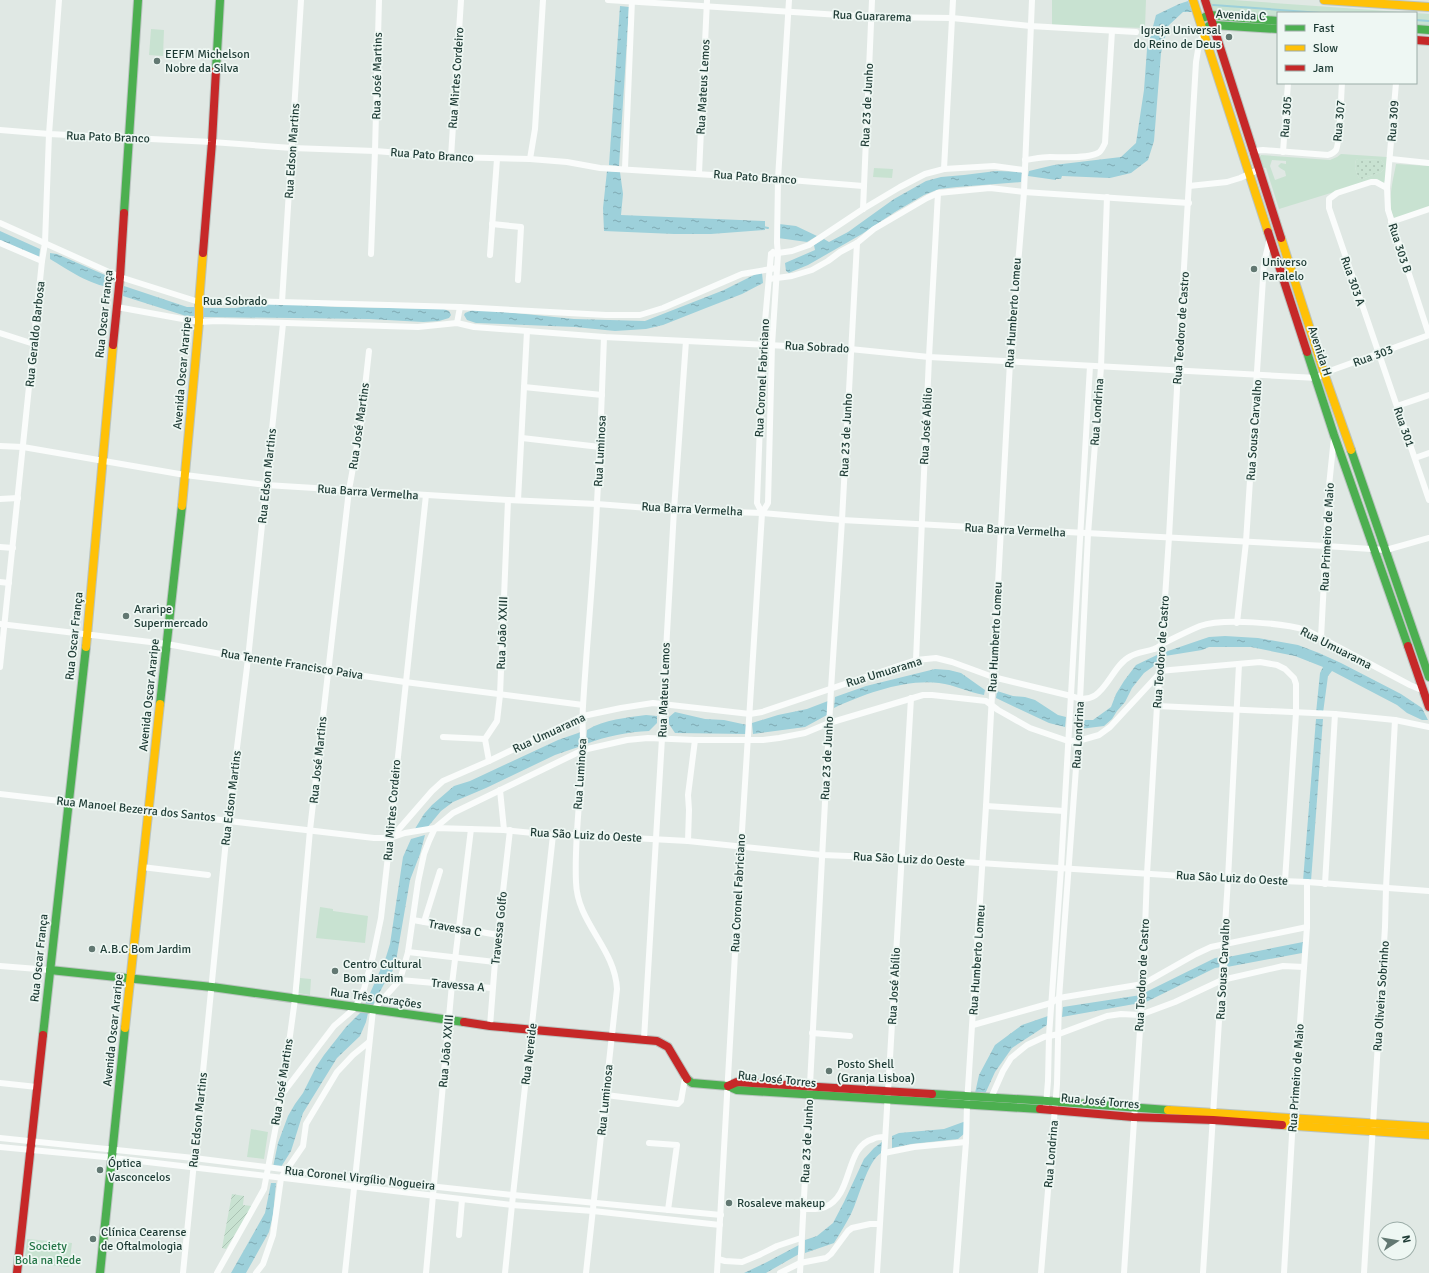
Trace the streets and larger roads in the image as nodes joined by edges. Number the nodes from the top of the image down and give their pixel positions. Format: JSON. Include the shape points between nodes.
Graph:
{"nodes":[{"id":1,"x":59,"y":0,"type":"edge"},
{"id":2,"x":138,"y":0,"type":"edge"},
{"id":3,"x":220,"y":0,"type":"edge"},
{"id":4,"x":301,"y":0,"type":"edge"},
{"id":5,"x":379,"y":0,"type":"edge"},
{"id":6,"x":461,"y":0,"type":"edge"},
{"id":7,"x":543,"y":0,"type":"edge"},
{"id":8,"x":608,"y":0,"type":"edge"},
{"id":9,"x":789,"y":0,"type":"edge"},
{"id":10,"x":872,"y":0,"type":"edge"},
{"id":11,"x":953,"y":0,"type":"edge"},
{"id":12,"x":1032,"y":0,"type":"edge"},
{"id":13,"x":1194,"y":0,"type":"edge"},
{"id":14,"x":1205,"y":0,"type":"edge"},
{"id":15,"x":1324,"y":0,"type":"edge"},
{"id":16,"x":1328,"y":0,"type":"edge"},
{"id":17,"x":632,"y":1,"type":"edge"},
{"id":18,"x":1377,"y":2,"type":"edge"},
{"id":19,"x":707,"y":3,"type":"edge"},
{"id":20,"x":1425,"y":5,"type":"edge"},
{"id":21,"x":788,"y":11,"type":"junction"},
{"id":22,"x":1210,"y":16,"type":"junction"},
{"id":23,"x":871,"y":17,"type":"junction"},
{"id":24,"x":952,"y":18,"type":"junction"},
{"id":25,"x":1200,"y":18,"type":"junction"},
{"id":26,"x":1277,"y":21,"type":"edge"},
{"id":27,"x":1213,"y":25,"type":"junction"},
{"id":28,"x":1030,"y":26,"type":"junction"},
{"id":29,"x":1277,"y":29,"type":"edge"},
{"id":30,"x":1417,"y":29,"type":"edge"},
{"id":31,"x":1203,"y":30,"type":"junction"},
{"id":32,"x":1429,"y":30,"type":"edge"},
{"id":33,"x":1112,"y":31,"type":"junction"},
{"id":34,"x":1136,"y":32,"type":"dead end"},
{"id":35,"x":1417,"y":40,"type":"edge"},
{"id":36,"x":1429,"y":41,"type":"edge"},
{"id":37,"x":1288,"y":84,"type":"edge"},
{"id":38,"x":1342,"y":84,"type":"edge"},
{"id":39,"x":1396,"y":84,"type":"edge"},
{"id":40,"x":1239,"y":108,"type":"junction"},
{"id":41,"x":1230,"y":111,"type":"junction"},
{"id":42,"x":0,"y":130,"type":"edge"},
{"id":43,"x":49,"y":134,"type":"junction"},
{"id":44,"x":130,"y":137,"type":"junction"},
{"id":45,"x":212,"y":142,"type":"junction"},
{"id":46,"x":292,"y":148,"type":"junction"},
{"id":47,"x":375,"y":151,"type":"junction"},
{"id":48,"x":1252,"y":152,"type":"junction"},
{"id":49,"x":1283,"y":152,"type":"junction"},
{"id":50,"x":451,"y":157,"type":"junction"},
{"id":51,"x":1391,"y":158,"type":"junction"},
{"id":52,"x":497,"y":159,"type":"junction"},
{"id":53,"x":530,"y":159,"type":"junction"},
{"id":54,"x":1025,"y":160,"type":"junction"},
{"id":55,"x":1429,"y":163,"type":"edge"},
{"id":56,"x":625,"y":168,"type":"junction"},
{"id":57,"x":944,"y":169,"type":"junction"},
{"id":58,"x":1024,"y":170,"type":"junction"},
{"id":59,"x":1258,"y":170,"type":"junction"},
{"id":60,"x":699,"y":173,"type":"junction"},
{"id":61,"x":1250,"y":174,"type":"junction"},
{"id":62,"x":778,"y":179,"type":"junction"},
{"id":63,"x":863,"y":186,"type":"junction"},
{"id":64,"x":1189,"y":186,"type":"junction"},
{"id":65,"x":1387,"y":188,"type":"junction"},
{"id":66,"x":1024,"y":192,"type":"junction"},
{"id":67,"x":938,"y":193,"type":"junction"},
{"id":68,"x":1107,"y":197,"type":"junction"},
{"id":69,"x":1189,"y":203,"type":"junction"},
{"id":70,"x":863,"y":209,"type":"junction"},
{"id":71,"x":1429,"y":209,"type":"edge"},
{"id":72,"x":1275,"y":222,"type":"junction"},
{"id":73,"x":1391,"y":222,"type":"junction"},
{"id":74,"x":0,"y":223,"type":"edge"},
{"id":75,"x":492,"y":224,"type":"junction"},
{"id":76,"x":1266,"y":224,"type":"junction"},
{"id":77,"x":1270,"y":237,"type":"junction"},
{"id":78,"x":0,"y":243,"type":"edge"},
{"id":79,"x":45,"y":243,"type":"junction"},
{"id":80,"x":777,"y":243,"type":"junction"},
{"id":81,"x":857,"y":243,"type":"junction"},
{"id":82,"x":371,"y":254,"type":"dead end"},
{"id":83,"x":771,"y":254,"type":"junction"},
{"id":84,"x":778,"y":254,"type":"junction"},
{"id":85,"x":490,"y":255,"type":"dead end"},
{"id":86,"x":42,"y":261,"type":"junction"},
{"id":87,"x":777,"y":268,"type":"junction"},
{"id":88,"x":770,"y":269,"type":"junction"},
{"id":89,"x":120,"y":277,"type":"junction"},
{"id":90,"x":773,"y":278,"type":"junction"},
{"id":91,"x":518,"y":280,"type":"dead end"},
{"id":92,"x":200,"y":302,"type":"junction"},
{"id":93,"x":282,"y":302,"type":"junction"},
{"id":94,"x":117,"y":307,"type":"junction"},
{"id":95,"x":460,"y":307,"type":"junction"},
{"id":96,"x":199,"y":322,"type":"junction"},
{"id":97,"x":283,"y":324,"type":"junction"},
{"id":98,"x":457,"y":324,"type":"junction"},
{"id":99,"x":526,"y":331,"type":"junction"},
{"id":100,"x":0,"y":333,"type":"edge"},
{"id":101,"x":1429,"y":335,"type":"edge"},
{"id":102,"x":604,"y":337,"type":"junction"},
{"id":103,"x":686,"y":341,"type":"junction"},
{"id":104,"x":34,"y":344,"type":"junction"},
{"id":105,"x":763,"y":344,"type":"junction"},
{"id":106,"x":772,"y":345,"type":"junction"},
{"id":107,"x":850,"y":349,"type":"junction"},
{"id":108,"x":369,"y":351,"type":"dead end"},
{"id":109,"x":1378,"y":354,"type":"junction"},
{"id":110,"x":929,"y":357,"type":"junction"},
{"id":111,"x":1010,"y":362,"type":"junction"},
{"id":112,"x":1090,"y":366,"type":"junction"},
{"id":113,"x":1101,"y":367,"type":"junction"},
{"id":114,"x":1178,"y":370,"type":"junction"},
{"id":115,"x":1324,"y":373,"type":"junction"},
{"id":116,"x":1258,"y":374,"type":"junction"},
{"id":117,"x":1317,"y":378,"type":"junction"},
{"id":118,"x":524,"y":387,"type":"junction"},
{"id":119,"x":602,"y":395,"type":"junction"},
{"id":120,"x":1429,"y":395,"type":"edge"},
{"id":121,"x":1396,"y":406,"type":"junction"},
{"id":122,"x":1334,"y":435,"type":"junction"},
{"id":123,"x":522,"y":438,"type":"junction"},
{"id":124,"x":0,"y":446,"type":"edge"},
{"id":125,"x":23,"y":447,"type":"junction"},
{"id":126,"x":600,"y":447,"type":"junction"},
{"id":127,"x":1351,"y":452,"type":"junction"},
{"id":128,"x":1429,"y":453,"type":"edge"},
{"id":129,"x":1342,"y":455,"type":"junction"},
{"id":130,"x":1415,"y":458,"type":"junction"},
{"id":131,"x":102,"y":461,"type":"junction"},
{"id":132,"x":185,"y":475,"type":"junction"},
{"id":133,"x":266,"y":485,"type":"junction"},
{"id":134,"x":349,"y":490,"type":"junction"},
{"id":135,"x":426,"y":495,"type":"junction"},
{"id":136,"x":18,"y":498,"type":"junction"},
{"id":137,"x":0,"y":499,"type":"edge"},
{"id":138,"x":508,"y":500,"type":"junction"},
{"id":139,"x":518,"y":500,"type":"junction"},
{"id":140,"x":1429,"y":500,"type":"edge"},
{"id":141,"x":597,"y":504,"type":"junction"},
{"id":142,"x":674,"y":510,"type":"junction"},
{"id":143,"x":762,"y":512,"type":"junction"},
{"id":144,"x":842,"y":520,"type":"junction"},
{"id":145,"x":921,"y":524,"type":"junction"},
{"id":146,"x":1001,"y":529,"type":"junction"},
{"id":147,"x":1080,"y":533,"type":"junction"},
{"id":148,"x":1088,"y":534,"type":"junction"},
{"id":149,"x":1169,"y":537,"type":"junction"},
{"id":150,"x":1429,"y":538,"type":"edge"},
{"id":151,"x":1246,"y":542,"type":"junction"},
{"id":152,"x":1326,"y":546,"type":"junction"},
{"id":153,"x":0,"y":547,"type":"edge"},
{"id":154,"x":13,"y":548,"type":"junction"},
{"id":155,"x":1375,"y":550,"type":"junction"},
{"id":156,"x":1386,"y":550,"type":"junction"},
{"id":157,"x":0,"y":582,"type":"edge"},
{"id":158,"x":9,"y":583,"type":"junction"},
{"id":159,"x":1237,"y":623,"type":"junction"},
{"id":160,"x":2,"y":625,"type":"edge"},
{"id":161,"x":87,"y":634,"type":"junction"},
{"id":162,"x":1321,"y":638,"type":"junction"},
{"id":163,"x":167,"y":644,"type":"junction"},
{"id":164,"x":1162,"y":644,"type":"junction"},
{"id":165,"x":1074,"y":652,"type":"junction"},
{"id":166,"x":1082,"y":652,"type":"junction"},
{"id":167,"x":248,"y":659,"type":"junction"},
{"id":168,"x":916,"y":660,"type":"junction"},
{"id":169,"x":1239,"y":664,"type":"junction"},
{"id":170,"x":0,"y":668,"type":"edge"},
{"id":171,"x":328,"y":670,"type":"junction"},
{"id":172,"x":1159,"y":673,"type":"junction"},
{"id":173,"x":1428,"y":673,"type":"edge"},
{"id":174,"x":993,"y":677,"type":"junction"},
{"id":175,"x":405,"y":682,"type":"junction"},
{"id":176,"x":831,"y":689,"type":"junction"},
{"id":177,"x":1426,"y":691,"type":"edge"},
{"id":178,"x":500,"y":695,"type":"junction"},
{"id":179,"x":1071,"y":696,"type":"junction"},
{"id":180,"x":911,"y":698,"type":"junction"},
{"id":181,"x":1080,"y":700,"type":"junction"},
{"id":182,"x":663,"y":703,"type":"junction"},
{"id":183,"x":583,"y":705,"type":"junction"},
{"id":184,"x":992,"y":705,"type":"junction"},
{"id":185,"x":1157,"y":706,"type":"junction"},
{"id":186,"x":1429,"y":707,"type":"edge"},
{"id":187,"x":1237,"y":711,"type":"junction"},
{"id":188,"x":1296,"y":712,"type":"junction"},
{"id":189,"x":750,"y":714,"type":"junction"},
{"id":190,"x":1335,"y":714,"type":"junction"},
{"id":191,"x":583,"y":716,"type":"junction"},
{"id":192,"x":1395,"y":720,"type":"junction"},
{"id":193,"x":829,"y":723,"type":"junction"},
{"id":194,"x":1429,"y":727,"type":"edge"},
{"id":195,"x":443,"y":738,"type":"dead end"},
{"id":196,"x":662,"y":738,"type":"junction"},
{"id":197,"x":485,"y":739,"type":"junction"},
{"id":198,"x":695,"y":740,"type":"junction"},
{"id":199,"x":748,"y":740,"type":"junction"},
{"id":200,"x":1068,"y":741,"type":"junction"},
{"id":201,"x":1078,"y":741,"type":"junction"},
{"id":202,"x":583,"y":750,"type":"junction"},
{"id":203,"x":489,"y":761,"type":"junction"},
{"id":204,"x":500,"y":790,"type":"junction"},
{"id":205,"x":0,"y":794,"type":"edge"},
{"id":206,"x":69,"y":802,"type":"junction"},
{"id":207,"x":986,"y":806,"type":"junction"},
{"id":208,"x":1064,"y":811,"type":"junction"},
{"id":209,"x":148,"y":812,"type":"junction"},
{"id":210,"x":228,"y":820,"type":"junction"},
{"id":211,"x":435,"y":828,"type":"junction"},
{"id":212,"x":471,"y":829,"type":"junction"},
{"id":213,"x":310,"y":830,"type":"junction"},
{"id":214,"x":507,"y":830,"type":"junction"},
{"id":215,"x":553,"y":835,"type":"junction"},
{"id":216,"x":576,"y":835,"type":"junction"},
{"id":217,"x":390,"y":838,"type":"junction"},
{"id":218,"x":656,"y":840,"type":"junction"},
{"id":219,"x":688,"y":841,"type":"junction"},
{"id":220,"x":741,"y":847,"type":"junction"},
{"id":221,"x":822,"y":855,"type":"junction"},
{"id":222,"x":902,"y":858,"type":"junction"},
{"id":223,"x":983,"y":863,"type":"junction"},
{"id":224,"x":142,"y":867,"type":"junction"},
{"id":225,"x":1061,"y":868,"type":"junction"},
{"id":226,"x":1069,"y":869,"type":"junction"},
{"id":227,"x":440,"y":871,"type":"dead end"},
{"id":228,"x":1147,"y":874,"type":"junction"},
{"id":229,"x":208,"y":875,"type":"dead end"},
{"id":230,"x":1228,"y":879,"type":"junction"},
{"id":231,"x":1285,"y":881,"type":"junction"},
{"id":232,"x":1308,"y":882,"type":"junction"},
{"id":233,"x":1325,"y":884,"type":"junction"},
{"id":234,"x":1386,"y":888,"type":"junction"},
{"id":235,"x":1429,"y":891,"type":"edge"},
{"id":236,"x":413,"y":920,"type":"junction"},
{"id":237,"x":424,"y":922,"type":"junction"},
{"id":238,"x":1307,"y":927,"type":"junction"},
{"id":239,"x":459,"y":929,"type":"junction"},
{"id":240,"x":498,"y":935,"type":"junction"},
{"id":241,"x":1224,"y":944,"type":"junction"},
{"id":242,"x":408,"y":952,"type":"junction"},
{"id":243,"x":456,"y":957,"type":"junction"},
{"id":244,"x":495,"y":962,"type":"junction"},
{"id":245,"x":0,"y":966,"type":"edge"},
{"id":246,"x":1304,"y":967,"type":"junction"},
{"id":247,"x":50,"y":970,"type":"junction"},
{"id":248,"x":131,"y":978,"type":"junction"},
{"id":249,"x":400,"y":980,"type":"junction"},
{"id":250,"x":1222,"y":980,"type":"junction"},
{"id":251,"x":452,"y":984,"type":"junction"},
{"id":252,"x":1143,"y":984,"type":"junction"},
{"id":253,"x":212,"y":987,"type":"junction"},
{"id":254,"x":492,"y":988,"type":"junction"},
{"id":255,"x":1059,"y":998,"type":"junction"},
{"id":256,"x":295,"y":999,"type":"junction"},
{"id":257,"x":1051,"y":1003,"type":"junction"},
{"id":258,"x":355,"y":1008,"type":"junction"},
{"id":259,"x":373,"y":1010,"type":"junction"},
{"id":260,"x":1140,"y":1015,"type":"junction"},
{"id":261,"x":449,"y":1021,"type":"junction"},
{"id":262,"x":973,"y":1025,"type":"junction"},
{"id":263,"x":490,"y":1026,"type":"junction"},
{"id":264,"x":532,"y":1029,"type":"junction"},
{"id":265,"x":812,"y":1033,"type":"junction"},
{"id":266,"x":1059,"y":1034,"type":"junction"},
{"id":267,"x":850,"y":1036,"type":"dead end"},
{"id":268,"x":1049,"y":1036,"type":"junction"},
{"id":269,"x":612,"y":1037,"type":"junction"},
{"id":270,"x":644,"y":1039,"type":"junction"},
{"id":271,"x":369,"y":1042,"type":"junction"},
{"id":272,"x":684,"y":1078,"type":"junction"},
{"id":273,"x":0,"y":1083,"type":"edge"},
{"id":274,"x":728,"y":1086,"type":"junction"},
{"id":275,"x":37,"y":1087,"type":"junction"},
{"id":276,"x":809,"y":1091,"type":"junction"},
{"id":277,"x":282,"y":1094,"type":"junction"},
{"id":278,"x":606,"y":1095,"type":"junction"},
{"id":279,"x":888,"y":1096,"type":"junction"},
{"id":280,"x":991,"y":1098,"type":"junction"},
{"id":281,"x":967,"y":1100,"type":"junction"},
{"id":282,"x":1046,"y":1101,"type":"junction"},
{"id":283,"x":1055,"y":1106,"type":"junction"},
{"id":284,"x":1134,"y":1108,"type":"junction"},
{"id":285,"x":1046,"y":1109,"type":"junction"},
{"id":286,"x":1213,"y":1116,"type":"junction"},
{"id":287,"x":1133,"y":1117,"type":"junction"},
{"id":288,"x":1293,"y":1122,"type":"junction"},
{"id":289,"x":1373,"y":1127,"type":"junction"},
{"id":290,"x":1429,"y":1127,"type":"edge"},
{"id":291,"x":1429,"y":1134,"type":"edge"},
{"id":292,"x":885,"y":1137,"type":"junction"},
{"id":293,"x":0,"y":1138,"type":"edge"},
{"id":294,"x":32,"y":1141,"type":"junction"},
{"id":295,"x":966,"y":1142,"type":"junction"},
{"id":296,"x":649,"y":1143,"type":"dead end"},
{"id":297,"x":0,"y":1147,"type":"edge"},
{"id":298,"x":30,"y":1150,"type":"junction"},
{"id":299,"x":884,"y":1153,"type":"junction"},
{"id":300,"x":112,"y":1154,"type":"junction"},
{"id":301,"x":194,"y":1158,"type":"junction"},
{"id":302,"x":194,"y":1168,"type":"junction"},
{"id":303,"x":267,"y":1168,"type":"junction"},
{"id":304,"x":288,"y":1170,"type":"junction"},
{"id":305,"x":266,"y":1177,"type":"junction"},
{"id":306,"x":281,"y":1178,"type":"junction"},
{"id":307,"x":354,"y":1178,"type":"junction"},
{"id":308,"x":354,"y":1186,"type":"junction"},
{"id":309,"x":434,"y":1187,"type":"junction"},
{"id":310,"x":513,"y":1195,"type":"junction"},
{"id":311,"x":433,"y":1197,"type":"junction"},
{"id":312,"x":462,"y":1200,"type":"junction"},
{"id":313,"x":594,"y":1202,"type":"junction"},
{"id":314,"x":512,"y":1206,"type":"junction"},
{"id":315,"x":803,"y":1209,"type":"junction"},
{"id":316,"x":668,"y":1210,"type":"junction"},
{"id":317,"x":593,"y":1211,"type":"junction"},
{"id":318,"x":721,"y":1215,"type":"junction"},
{"id":319,"x":720,"y":1224,"type":"junction"},
{"id":320,"x":879,"y":1224,"type":"junction"},
{"id":321,"x":459,"y":1235,"type":"dead end"},
{"id":322,"x":801,"y":1238,"type":"junction"},
{"id":323,"x":718,"y":1259,"type":"junction"},
{"id":324,"x":800,"y":1263,"type":"junction"},
{"id":325,"x":263,"y":1264,"type":"junction"},
{"id":326,"x":17,"y":1273,"type":"edge"},
{"id":327,"x":100,"y":1273,"type":"edge"},
{"id":328,"x":183,"y":1273,"type":"edge"},
{"id":329,"x":217,"y":1273,"type":"edge"},
{"id":330,"x":256,"y":1273,"type":"edge"},
{"id":331,"x":262,"y":1273,"type":"edge"},
{"id":332,"x":345,"y":1273,"type":"edge"},
{"id":333,"x":426,"y":1273,"type":"edge"},
{"id":334,"x":506,"y":1273,"type":"edge"},
{"id":335,"x":586,"y":1273,"type":"edge"},
{"id":336,"x":717,"y":1273,"type":"edge"},
{"id":337,"x":780,"y":1273,"type":"edge"},
{"id":338,"x":800,"y":1273,"type":"edge"},
{"id":339,"x":876,"y":1273,"type":"edge"},
{"id":340,"x":956,"y":1273,"type":"edge"},
{"id":341,"x":1041,"y":1273,"type":"edge"},
{"id":342,"x":1124,"y":1273,"type":"edge"},
{"id":343,"x":1203,"y":1273,"type":"edge"},
{"id":344,"x":1284,"y":1273,"type":"edge"},
{"id":345,"x":1364,"y":1273,"type":"edge"}],
"edges":[{"from":1,"to":43,"type":"street","name":"Rua Geraldo Barbosa"},
{"from":2,"to":44,"type":"street","name":"Rua Oscar França"},
{"from":3,"to":45,"type":"street","name":"Avenida Oscar Araripe"},
{"from":4,"to":46,"type":"street","name":"Rua Edson Martins"},
{"from":5,"to":47,"type":"street","name":"Rua José Martins"},
{"from":6,"to":50,"type":"street","name":"Rua Mirtes Cordeiro"},
{"from":7,"to":53,"type":"street","via":[[535,129]]},
{"from":8,"to":17,"type":"street","name":"Rua Guararema"},
{"from":9,"to":21,"type":"street","name":"Rua Coronel Fabriciano"},
{"from":10,"to":23,"type":"street","name":"Rua 23 de Junho"},
{"from":11,"to":24,"type":"street"},
{"from":12,"to":28,"type":"street","name":"Rua Humberto Lomeu"},
{"from":13,"to":25,"type":"street","name":"Avenida H"},
{"from":14,"to":22,"type":"street","name":"Avenida H"},
{"from":15,"to":16,"type":"street"},
{"from":16,"to":18,"type":"street"},
{"from":17,"to":19,"type":"street","name":"Rua Guararema"},
{"from":17,"to":56,"type":"street"},
{"from":18,"to":20,"type":"street"},
{"from":19,"to":21,"type":"street","name":"Rua Guararema"},
{"from":19,"to":60,"type":"street","name":"Rua Mateus Lemos"},
{"from":21,"to":23,"type":"street","name":"Rua Guararema"},
{"from":21,"to":62,"type":"street","name":"Rua Coronel Fabriciano"},
{"from":22,"to":25,"type":"street","name":"Avenida C"},
{"from":22,"to":26,"type":"street","name":"Avenida C"},
{"from":22,"to":27,"type":"street","name":"Avenida H"},
{"from":23,"to":24,"type":"street","name":"Rua Guararema"},
{"from":23,"to":63,"type":"street","name":"Rua 23 de Junho"},
{"from":24,"to":28,"type":"street","name":"Rua Guararema"},
{"from":24,"to":57,"type":"street"},
{"from":25,"to":31,"type":"street","name":"Avenida H"},
{"from":27,"to":29,"type":"street","name":"Avenida C"},
{"from":27,"to":31,"type":"street","name":"Avenida C"},
{"from":27,"to":40,"type":"street","name":"Avenida H"},
{"from":28,"to":33,"type":"street","name":"Rua Guararema"},
{"from":28,"to":54,"type":"street","name":"Rua Humberto Lomeu"},
{"from":30,"to":32,"type":"street"},
{"from":31,"to":41,"type":"street","name":"Avenida H"},
{"from":31,"to":64,"type":"street","name":"Rua Teodoro de Castro","via":[[1196,62]]},
{"from":33,"to":34,"type":"street","name":"Rua Guararema"},
{"from":33,"to":54,"type":"street","via":[[1105,144],[1102,149],[1092,155]]},
{"from":35,"to":36,"type":"street"},
{"from":37,"to":49,"type":"street","name":"Rua 305"},
{"from":38,"to":49,"type":"street","name":"Rua 307","via":[[1335,151],[1328,155]]},
{"from":39,"to":51,"type":"street","name":"Rua 309"},
{"from":40,"to":41,"type":"street"},
{"from":40,"to":48,"type":"street","name":"Avenida H"},
{"from":41,"to":61,"type":"street","name":"Avenida H"},
{"from":42,"to":43,"type":"street","name":"Rua Pato Branco"},
{"from":43,"to":44,"type":"street","name":"Rua Pato Branco"},
{"from":43,"to":79,"type":"street","name":"Rua Geraldo Barbosa"},
{"from":44,"to":45,"type":"street","name":"Rua Pato Branco"},
{"from":44,"to":89,"type":"street","name":"Rua Oscar França"},
{"from":45,"to":46,"type":"street","name":"Rua Pato Branco"},
{"from":45,"to":92,"type":"street","name":"Avenida Oscar Araripe"},
{"from":46,"to":47,"type":"street","name":"Rua Pato Branco"},
{"from":46,"to":93,"type":"street","name":"Rua Edson Martins"},
{"from":47,"to":50,"type":"street","name":"Rua Pato Branco"},
{"from":47,"to":82,"type":"street","name":"Rua José Martins"},
{"from":48,"to":49,"type":"street"},
{"from":48,"to":59,"type":"street","name":"Avenida H"},
{"from":50,"to":52,"type":"street","name":"Rua Pato Branco"},
{"from":51,"to":55,"type":"street"},
{"from":51,"to":65,"type":"street","name":"Rua 303 B"},
{"from":52,"to":53,"type":"street","name":"Rua Pato Branco"},
{"from":52,"to":75,"type":"street"},
{"from":53,"to":56,"type":"street","name":"Rua Pato Branco","via":[[600,168]]},
{"from":54,"to":58,"type":"street","name":"Rua Humberto Lomeu"},
{"from":56,"to":60,"type":"street","name":"Rua Pato Branco"},
{"from":57,"to":58,"type":"street","via":[[994,166]]},
{"from":57,"to":70,"type":"street","via":[[925,174]]},
{"from":58,"to":66,"type":"street","name":"Rua Humberto Lomeu"},
{"from":59,"to":61,"type":"street"},
{"from":59,"to":72,"type":"street","name":"Avenida H"},
{"from":60,"to":62,"type":"street","name":"Rua Pato Branco"},
{"from":61,"to":64,"type":"street","via":[[1227,182]]},
{"from":61,"to":76,"type":"street","name":"Avenida H"},
{"from":62,"to":63,"type":"street","name":"Rua Pato Branco"},
{"from":62,"to":80,"type":"street","name":"Rua Coronel Fabriciano"},
{"from":63,"to":70,"type":"street","name":"Rua 23 de Junho"},
{"from":64,"to":69,"type":"street","name":"Rua Teodoro de Castro"},
{"from":65,"to":73,"type":"street","name":"Rua 303 B"},
{"from":65,"to":109,"type":"street","name":"Rua 303 A","via":[[1371,182],[1337,193],[1329,199],[1329,208]]},
{"from":66,"to":67,"type":"street","via":[[990,188]]},
{"from":66,"to":68,"type":"street"},
{"from":66,"to":111,"type":"street","name":"Rua Humberto Lomeu"},
{"from":67,"to":81,"type":"street","via":[[874,229]]},
{"from":67,"to":110,"type":"street","name":"Rua José Abílio"},
{"from":68,"to":69,"type":"street"},
{"from":68,"to":113,"type":"street","name":"Rua Londrina"},
{"from":69,"to":114,"type":"street","name":"Rua Teodoro de Castro"},
{"from":70,"to":84,"type":"street","via":[[809,245]]},
{"from":71,"to":73,"type":"street"},
{"from":72,"to":76,"type":"street"},
{"from":72,"to":115,"type":"street","name":"Avenida H"},
{"from":73,"to":101,"type":"street","name":"Rua 303 B"},
{"from":74,"to":79,"type":"street","name":"Rua Sobrado"},
{"from":75,"to":85,"type":"street"},
{"from":75,"to":91,"type":"street","via":[[521,227]]},
{"from":76,"to":77,"type":"street","name":"Avenida H"},
{"from":77,"to":116,"type":"street","name":"Rua Sousa Carvalho","via":[[1264,263]]},
{"from":77,"to":117,"type":"street","name":"Avenida H"},
{"from":78,"to":86,"type":"street"},
{"from":79,"to":86,"type":"street","name":"Rua Geraldo Barbosa"},
{"from":79,"to":89,"type":"street","name":"Rua Sobrado"},
{"from":80,"to":83,"type":"street","name":"Rua Coronel Fabriciano"},
{"from":80,"to":84,"type":"street","name":"Rua Coronel Fabriciano"},
{"from":81,"to":90,"type":"street","via":[[812,270]]},
{"from":81,"to":107,"type":"street","name":"Rua 23 de Junho"},
{"from":83,"to":84,"type":"street"},
{"from":83,"to":88,"type":"street","name":"Rua Coronel Fabriciano"},
{"from":84,"to":87,"type":"street","name":"Rua Coronel Fabriciano"},
{"from":86,"to":104,"type":"street","name":"Rua Geraldo Barbosa"},
{"from":87,"to":88,"type":"street","name":"Rua Sobrado"},
{"from":87,"to":90,"type":"street","name":"Rua Coronel Fabriciano"},
{"from":88,"to":90,"type":"street","name":"Rua Coronel Fabriciano"},
{"from":88,"to":95,"type":"street","name":"Rua Sobrado","via":[[742,274],[663,308],[640,315]]},
{"from":89,"to":92,"type":"street","name":"Rua Sobrado"},
{"from":89,"to":94,"type":"street","name":"Rua Oscar França"},
{"from":90,"to":105,"type":"street","name":"Rua Coronel Fabriciano"},
{"from":90,"to":106,"type":"street","name":"Rua Coronel Fabriciano"},
{"from":92,"to":93,"type":"street","name":"Rua Sobrado"},
{"from":92,"to":96,"type":"street","name":"Avenida Oscar Araripe"},
{"from":93,"to":95,"type":"street","name":"Rua Sobrado"},
{"from":94,"to":96,"type":"street","name":"Rua Sobrado"},
{"from":94,"to":131,"type":"street","name":"Rua Oscar França"},
{"from":95,"to":98,"type":"street"},
{"from":96,"to":97,"type":"street","name":"Rua Sobrado"},
{"from":96,"to":132,"type":"street","name":"Avenida Oscar Araripe"},
{"from":97,"to":98,"type":"street","name":"Rua Sobrado","via":[[418,327]]},
{"from":97,"to":133,"type":"street","name":"Rua Edson Martins"},
{"from":98,"to":99,"type":"street","name":"Rua Sobrado"},
{"from":99,"to":102,"type":"street","name":"Rua Sobrado"},
{"from":99,"to":118,"type":"street"},
{"from":100,"to":104,"type":"street"},
{"from":101,"to":109,"type":"street","name":"Rua 303"},
{"from":102,"to":103,"type":"street","name":"Rua Sobrado"},
{"from":102,"to":119,"type":"street","name":"Rua Luminosa"},
{"from":103,"to":105,"type":"street","name":"Rua Sobrado"},
{"from":103,"to":142,"type":"street","name":"Rua Mateus Lemos"},
{"from":104,"to":125,"type":"street","name":"Rua Geraldo Barbosa"},
{"from":105,"to":106,"type":"street","name":"Rua Sobrado"},
{"from":105,"to":143,"type":"street","name":"Rua Coronel Fabriciano","via":[[757,503]]},
{"from":106,"to":107,"type":"street","name":"Rua Sobrado"},
{"from":106,"to":143,"type":"street","name":"Rua Coronel Fabriciano","via":[[768,503]]},
{"from":107,"to":110,"type":"street","name":"Rua Sobrado"},
{"from":107,"to":144,"type":"street","name":"Rua 23 de Junho"},
{"from":108,"to":134,"type":"street","name":"Rua José Martins","via":[[361,423]]},
{"from":109,"to":115,"type":"street","name":"Rua 303"},
{"from":109,"to":121,"type":"street","name":"Rua 301"},
{"from":110,"to":111,"type":"street","name":"Rua Sobrado"},
{"from":110,"to":145,"type":"street","name":"Rua José Abílio"},
{"from":111,"to":112,"type":"street","name":"Rua Sobrado"},
{"from":111,"to":146,"type":"street","name":"Rua Humberto Lomeu"},
{"from":112,"to":113,"type":"street","name":"Rua Sobrado"},
{"from":112,"to":147,"type":"street","name":"Rua Londrina"},
{"from":113,"to":114,"type":"street","name":"Rua Sobrado"},
{"from":113,"to":148,"type":"street","name":"Rua Londrina"},
{"from":114,"to":116,"type":"street","name":"Rua Sobrado"},
{"from":114,"to":149,"type":"street","name":"Rua Teodoro de Castro"},
{"from":115,"to":117,"type":"street","name":"Rua 303"},
{"from":115,"to":127,"type":"street","name":"Avenida H"},
{"from":116,"to":117,"type":"street","name":"Rua Sobrado"},
{"from":116,"to":151,"type":"street","name":"Rua Sousa Carvalho"},
{"from":117,"to":122,"type":"street","name":"Avenida H"},
{"from":118,"to":119,"type":"street"},
{"from":118,"to":123,"type":"street"},
{"from":119,"to":126,"type":"street","name":"Rua Luminosa"},
{"from":120,"to":121,"type":"street"},
{"from":121,"to":130,"type":"street","name":"Rua 301"},
{"from":122,"to":129,"type":"street","name":"Avenida H"},
{"from":122,"to":152,"type":"street","name":"Rua Primeiro de Maio"},
{"from":123,"to":126,"type":"street"},
{"from":123,"to":139,"type":"street"},
{"from":124,"to":125,"type":"street","name":"Rua Barra Vermelha"},
{"from":125,"to":131,"type":"street","name":"Rua Barra Vermelha"},
{"from":125,"to":136,"type":"street","name":"Rua Geraldo Barbosa"},
{"from":126,"to":141,"type":"street","name":"Rua Luminosa"},
{"from":127,"to":129,"type":"street"},
{"from":127,"to":156,"type":"street","name":"Avenida H"},
{"from":128,"to":130,"type":"street"},
{"from":129,"to":155,"type":"street","name":"Avenida H"},
{"from":130,"to":140,"type":"street","name":"Rua 301"},
{"from":131,"to":132,"type":"street","name":"Rua Barra Vermelha"},
{"from":131,"to":161,"type":"street","name":"Rua Oscar França"},
{"from":132,"to":133,"type":"street","name":"Rua Barra Vermelha"},
{"from":132,"to":163,"type":"street","name":"Avenida Oscar Araripe"},
{"from":133,"to":134,"type":"street","name":"Rua Barra Vermelha"},
{"from":133,"to":167,"type":"street","name":"Rua Edson Martins"},
{"from":134,"to":135,"type":"street","name":"Rua Barra Vermelha"},
{"from":134,"to":171,"type":"street","name":"Rua José Martins"},
{"from":135,"to":138,"type":"street","name":"Rua Barra Vermelha"},
{"from":135,"to":175,"type":"street","name":"Rua Mirtes Cordeiro"},
{"from":136,"to":137,"type":"street"},
{"from":136,"to":154,"type":"street","name":"Rua Geraldo Barbosa"},
{"from":138,"to":139,"type":"street","name":"Rua Barra Vermelha"},
{"from":138,"to":178,"type":"street","name":"Rua João XXIII"},
{"from":139,"to":141,"type":"street","name":"Rua Barra Vermelha"},
{"from":141,"to":142,"type":"street","name":"Rua Barra Vermelha"},
{"from":141,"to":183,"type":"street","name":"Rua Luminosa"},
{"from":142,"to":143,"type":"street","name":"Rua Barra Vermelha"},
{"from":142,"to":182,"type":"street","name":"Rua Mateus Lemos"},
{"from":143,"to":144,"type":"street","name":"Rua Barra Vermelha"},
{"from":143,"to":189,"type":"street","name":"Rua Coronel Fabriciano"},
{"from":144,"to":145,"type":"street","name":"Rua Barra Vermelha"},
{"from":144,"to":176,"type":"street","name":"Rua 23 de Junho"},
{"from":145,"to":146,"type":"street","name":"Rua Barra Vermelha"},
{"from":145,"to":168,"type":"street","name":"Rua José Abílio"},
{"from":146,"to":147,"type":"street","name":"Rua Barra Vermelha"},
{"from":146,"to":174,"type":"street","name":"Rua Humberto Lomeu"},
{"from":147,"to":148,"type":"street","name":"Rua Barra Vermelha"},
{"from":147,"to":165,"type":"street","name":"Rua Londrina"},
{"from":148,"to":149,"type":"street","name":"Rua Barra Vermelha"},
{"from":148,"to":166,"type":"street","name":"Rua Londrina"},
{"from":149,"to":151,"type":"street","name":"Rua Barra Vermelha"},
{"from":149,"to":164,"type":"street","name":"Rua Teodoro de Castro"},
{"from":150,"to":156,"type":"street","name":"Rua Barra Vermelha"},
{"from":151,"to":152,"type":"street","name":"Rua Barra Vermelha"},
{"from":151,"to":159,"type":"street","name":"Rua Sousa Carvalho"},
{"from":152,"to":155,"type":"street","name":"Rua Barra Vermelha"},
{"from":152,"to":162,"type":"street","name":"Rua Primeiro de Maio"},
{"from":153,"to":154,"type":"street"},
{"from":154,"to":158,"type":"street","name":"Rua Geraldo Barbosa"},
{"from":155,"to":156,"type":"street","name":"Rua Barra Vermelha"},
{"from":155,"to":177,"type":"street","name":"Avenida H"},
{"from":156,"to":173,"type":"street","name":"Avenida H"},
{"from":157,"to":158,"type":"street"},
{"from":158,"to":160,"type":"street","name":"Rua Geraldo Barbosa"},
{"from":159,"to":162,"type":"street","name":"Rua Umuarama","via":[[1293,627]]},
{"from":159,"to":164,"type":"street","name":"Rua Umuarama","via":[[1201,626]]},
{"from":160,"to":161,"type":"street","name":"Rua Tenente Francisco Paiva"},
{"from":160,"to":170,"type":"street","name":"Rua Geraldo Barbosa"},
{"from":161,"to":163,"type":"street","name":"Rua Tenente Francisco Paiva"},
{"from":161,"to":206,"type":"street","name":"Rua Oscar França"},
{"from":162,"to":177,"type":"street","name":"Rua Umuarama","via":[[1391,676]]},
{"from":163,"to":167,"type":"street","name":"Rua Tenente Francisco Paiva"},
{"from":163,"to":209,"type":"street","name":"Avenida Oscar Araripe"},
{"from":164,"to":172,"type":"street","name":"Rua Teodoro de Castro"},
{"from":164,"to":181,"type":"street","name":"Rua Umuarama","via":[[1126,659],[1100,692]]},
{"from":165,"to":166,"type":"street"},
{"from":165,"to":179,"type":"street","name":"Rua Londrina"},
{"from":166,"to":181,"type":"street","name":"Rua Londrina"},
{"from":167,"to":171,"type":"street","name":"Rua Tenente Francisco Paiva"},
{"from":167,"to":210,"type":"street","name":"Rua Edson Martins"},
{"from":168,"to":174,"type":"street","name":"Rua Umuarama","via":[[942,659]]},
{"from":168,"to":176,"type":"street","name":"Rua Umuarama"},
{"from":169,"to":172,"type":"street"},
{"from":169,"to":187,"type":"street","name":"Rua Sousa Carvalho"},
{"from":169,"to":188,"type":"street","via":[[1260,662],[1285,669],[1296,684]]},
{"from":171,"to":175,"type":"street","name":"Rua Tenente Francisco Paiva"},
{"from":171,"to":213,"type":"street","name":"Rua José Martins"},
{"from":172,"to":185,"type":"street","name":"Rua Teodoro de Castro"},
{"from":172,"to":201,"type":"street","via":[[1110,727],[1099,735]]},
{"from":174,"to":179,"type":"street","name":"Rua Umuarama"},
{"from":174,"to":184,"type":"street","name":"Rua Humberto Lomeu"},
{"from":175,"to":178,"type":"street","name":"Rua Tenente Francisco Paiva"},
{"from":175,"to":217,"type":"street","name":"Rua Mirtes Cordeiro"},
{"from":176,"to":189,"type":"street","name":"Rua Umuarama"},
{"from":176,"to":193,"type":"street","name":"Rua 23 de Junho"},
{"from":177,"to":186,"type":"street","name":"Avenida H"},
{"from":178,"to":183,"type":"street","name":"Rua Tenente Francisco Paiva"},
{"from":178,"to":197,"type":"street","name":"Rua João XXIII","via":[[497,721]]},
{"from":179,"to":181,"type":"street","name":"Rua Umuarama"},
{"from":179,"to":200,"type":"street","name":"Rua Londrina"},
{"from":180,"to":184,"type":"street","via":[[932,694],[986,701]]},
{"from":180,"to":193,"type":"street"},
{"from":180,"to":222,"type":"street","name":"Rua José Abílio"},
{"from":181,"to":201,"type":"street","name":"Rua Londrina"},
{"from":182,"to":189,"type":"street","name":"Rua Umuarama"},
{"from":182,"to":191,"type":"street","name":"Rua Umuarama"},
{"from":182,"to":196,"type":"street","name":"Rua Mateus Lemos"},
{"from":183,"to":191,"type":"street","name":"Rua Luminosa"},
{"from":184,"to":200,"type":"street","via":[[1030,728]]},
{"from":184,"to":207,"type":"street","name":"Rua Humberto Lomeu"},
{"from":185,"to":187,"type":"street"},
{"from":185,"to":228,"type":"street","name":"Rua Teodoro de Castro"},
{"from":187,"to":188,"type":"street"},
{"from":187,"to":230,"type":"street","name":"Rua Sousa Carvalho"},
{"from":188,"to":190,"type":"street"},
{"from":188,"to":231,"type":"street"},
{"from":189,"to":199,"type":"street","name":"Rua Coronel Fabriciano"},
{"from":190,"to":192,"type":"street"},
{"from":190,"to":233,"type":"street"},
{"from":191,"to":202,"type":"street","name":"Rua Luminosa"},
{"from":191,"to":203,"type":"street","name":"Rua Umuarama"},
{"from":192,"to":194,"type":"street"},
{"from":192,"to":234,"type":"street","name":"Rua Oliveira Sobrinho"},
{"from":193,"to":199,"type":"street","via":[[805,733]]},
{"from":193,"to":221,"type":"street","name":"Rua 23 de Junho"},
{"from":195,"to":197,"type":"street"},
{"from":196,"to":198,"type":"street"},
{"from":196,"to":202,"type":"street","via":[[626,740]]},
{"from":196,"to":218,"type":"street","name":"Rua Mateus Lemos"},
{"from":197,"to":203,"type":"street"},
{"from":198,"to":199,"type":"street"},
{"from":198,"to":219,"type":"street","via":[[688,795]]},
{"from":199,"to":220,"type":"street","name":"Rua Coronel Fabriciano"},
{"from":200,"to":201,"type":"street"},
{"from":200,"to":208,"type":"street","name":"Rua Londrina"},
{"from":201,"to":226,"type":"street","name":"Rua Londrina"},
{"from":202,"to":204,"type":"street"},
{"from":202,"to":216,"type":"street","name":"Rua Luminosa"},
{"from":203,"to":217,"type":"street","name":"Rua Umuarama","via":[[443,781]]},
{"from":204,"to":211,"type":"street","via":[[453,813]]},
{"from":204,"to":214,"type":"street","name":"Travessa Golfo"},
{"from":205,"to":206,"type":"street","name":"Rua Manoel Bezerra dos Santos"},
{"from":206,"to":209,"type":"street","name":"Rua Manoel Bezerra dos Santos"},
{"from":206,"to":247,"type":"street","name":"Rua Oscar França"},
{"from":207,"to":208,"type":"street"},
{"from":207,"to":223,"type":"street","name":"Rua Humberto Lomeu"},
{"from":208,"to":225,"type":"street","name":"Rua Londrina"},
{"from":209,"to":210,"type":"street","name":"Rua Manoel Bezerra dos Santos"},
{"from":209,"to":224,"type":"street","name":"Avenida Oscar Araripe"},
{"from":210,"to":213,"type":"street","name":"Rua Manoel Bezerra dos Santos"},
{"from":210,"to":253,"type":"street","name":"Rua Edson Martins"},
{"from":211,"to":212,"type":"street","name":"Rua São Luiz do Oeste"},
{"from":211,"to":217,"type":"street","name":"Rua São Luiz do Oeste"},
{"from":211,"to":236,"type":"street","via":[[424,854]]},
{"from":212,"to":214,"type":"street","name":"Rua São Luiz do Oeste"},
{"from":212,"to":239,"type":"street","name":"Rua João XXIII"},
{"from":213,"to":217,"type":"street","name":"Rua Manoel Bezerra dos Santos"},
{"from":213,"to":256,"type":"street","name":"Rua José Martins"},
{"from":214,"to":215,"type":"street","name":"Rua São Luiz do Oeste"},
{"from":214,"to":240,"type":"street","name":"Travessa Golfo"},
{"from":215,"to":216,"type":"street","name":"Rua São Luiz do Oeste"},
{"from":215,"to":264,"type":"street","name":"Rua Nereide"},
{"from":216,"to":218,"type":"street","name":"Rua São Luiz do Oeste"},
{"from":216,"to":269,"type":"street","name":"Rua Luminosa","via":[[578,901],[612,963],[617,979]]},
{"from":217,"to":258,"type":"street","name":"Rua Mirtes Cordeiro","via":[[375,948],[364,989]]},
{"from":218,"to":219,"type":"street","name":"Rua São Luiz do Oeste"},
{"from":218,"to":270,"type":"street","name":"Rua Mateus Lemos"},
{"from":219,"to":220,"type":"street","name":"Rua São Luiz do Oeste"},
{"from":220,"to":221,"type":"street","name":"Rua São Luiz do Oeste"},
{"from":220,"to":274,"type":"street","name":"Rua Coronel Fabriciano"},
{"from":221,"to":222,"type":"street","name":"Rua São Luiz do Oeste"},
{"from":221,"to":265,"type":"street","name":"Rua 23 de Junho"},
{"from":222,"to":223,"type":"street","name":"Rua São Luiz do Oeste"},
{"from":222,"to":279,"type":"street","name":"Rua José Abílio"},
{"from":223,"to":225,"type":"street","name":"Rua São Luiz do Oeste"},
{"from":223,"to":262,"type":"street","name":"Rua Humberto Lomeu"},
{"from":224,"to":229,"type":"street"},
{"from":224,"to":248,"type":"street","name":"Avenida Oscar Araripe"},
{"from":225,"to":226,"type":"street","name":"Rua São Luiz do Oeste"},
{"from":225,"to":257,"type":"street","name":"Rua Londrina"},
{"from":226,"to":228,"type":"street","name":"Rua São Luiz do Oeste"},
{"from":226,"to":255,"type":"street","name":"Rua Londrina"},
{"from":227,"to":237,"type":"street"},
{"from":228,"to":230,"type":"street","name":"Rua São Luiz do Oeste"},
{"from":228,"to":252,"type":"street","name":"Rua Teodoro de Castro"},
{"from":230,"to":231,"type":"street","name":"Rua São Luiz do Oeste"},
{"from":230,"to":241,"type":"street","name":"Rua Sousa Carvalho"},
{"from":231,"to":232,"type":"street","name":"Rua São Luiz do Oeste"},
{"from":232,"to":233,"type":"street","name":"Rua São Luiz do Oeste"},
{"from":232,"to":238,"type":"street","name":"Rua Primeiro de Maio"},
{"from":233,"to":234,"type":"street","name":"Rua São Luiz do Oeste"},
{"from":234,"to":235,"type":"street","name":"Rua São Luiz do Oeste"},
{"from":234,"to":289,"type":"street","name":"Rua Oliveira Sobrinho"},
{"from":236,"to":237,"type":"street","name":"Travessa C"},
{"from":236,"to":242,"type":"street"},
{"from":237,"to":239,"type":"street","name":"Travessa C"},
{"from":238,"to":241,"type":"street"},
{"from":238,"to":246,"type":"street","name":"Rua Primeiro de Maio"},
{"from":239,"to":240,"type":"street","name":"Travessa C"},
{"from":239,"to":243,"type":"street","name":"Rua João XXIII"},
{"from":240,"to":244,"type":"street","name":"Travessa Golfo"},
{"from":241,"to":250,"type":"street","name":"Rua Sousa Carvalho"},
{"from":241,"to":252,"type":"street","via":[[1196,954]]},
{"from":242,"to":243,"type":"street"},
{"from":242,"to":249,"type":"street"},
{"from":243,"to":244,"type":"street"},
{"from":243,"to":251,"type":"street","name":"Rua João XXIII"},
{"from":244,"to":254,"type":"street","name":"Travessa Golfo"},
{"from":245,"to":247,"type":"street","name":"Rua Três Corações"},
{"from":246,"to":250,"type":"street","via":[[1283,966]]},
{"from":246,"to":288,"type":"street","name":"Rua Primeiro de Maio"},
{"from":247,"to":248,"type":"street","name":"Rua Três Corações"},
{"from":247,"to":275,"type":"street","name":"Rua Oscar França"},
{"from":248,"to":253,"type":"street","name":"Rua Três Corações"},
{"from":248,"to":300,"type":"street","name":"Avenida Oscar Araripe"},
{"from":249,"to":251,"type":"street","name":"Travessa A"},
{"from":249,"to":259,"type":"street"},
{"from":250,"to":260,"type":"street"},
{"from":250,"to":286,"type":"street","name":"Rua Sousa Carvalho"},
{"from":251,"to":254,"type":"street","name":"Travessa A"},
{"from":251,"to":261,"type":"street","name":"Rua João XXIII"},
{"from":252,"to":255,"type":"street"},
{"from":252,"to":260,"type":"street","name":"Rua Teodoro de Castro"},
{"from":253,"to":256,"type":"street","name":"Rua Três Corações"},
{"from":253,"to":301,"type":"street","name":"Rua Edson Martins"},
{"from":254,"to":263,"type":"street","name":"Travessa Golfo"},
{"from":255,"to":257,"type":"street"},
{"from":255,"to":266,"type":"street","name":"Rua Londrina"},
{"from":256,"to":258,"type":"street","name":"Rua Três Corações"},
{"from":256,"to":277,"type":"street","name":"Rua José Martins"},
{"from":257,"to":262,"type":"street"},
{"from":257,"to":268,"type":"street","name":"Rua Londrina"},
{"from":258,"to":259,"type":"street","name":"Rua Três Corações"},
{"from":258,"to":277,"type":"street","name":"Rua Mirtes Cordeiro","via":[[334,1026]]},
{"from":259,"to":261,"type":"street","name":"Rua Três Corações"},
{"from":259,"to":271,"type":"street"},
{"from":260,"to":266,"type":"street","via":[[1107,1016]]},
{"from":260,"to":284,"type":"street","name":"Rua Teodoro de Castro"},
{"from":261,"to":263,"type":"street","name":"Rua Três Corações"},
{"from":261,"to":309,"type":"street","name":"Rua João XXIII"},
{"from":262,"to":281,"type":"street","name":"Rua Humberto Lomeu"},
{"from":263,"to":264,"type":"street","name":"Rua Três Corações"},
{"from":264,"to":269,"type":"street","name":"Rua Três Corações"},
{"from":264,"to":310,"type":"street","name":"Rua Nereide"},
{"from":265,"to":267,"type":"street"},
{"from":265,"to":276,"type":"street","name":"Rua 23 de Junho"},
{"from":266,"to":268,"type":"street"},
{"from":266,"to":283,"type":"street","name":"Rua Londrina"},
{"from":268,"to":280,"type":"street","via":[[1027,1045],[1011,1058]]},
{"from":268,"to":282,"type":"street","name":"Rua Londrina"},
{"from":269,"to":270,"type":"street","name":"Rua Três Corações"},
{"from":269,"to":278,"type":"street","name":"Rua Luminosa"},
{"from":270,"to":272,"type":"street","name":"Rua Três Corações","via":[[661,1042],[668,1047]]},
{"from":271,"to":304,"type":"street","via":[[337,1072],[306,1124],[304,1143]]},
{"from":271,"to":307,"type":"street"},
{"from":272,"to":274,"type":"street","via":[[692,1083]]},
{"from":272,"to":278,"type":"street","via":[[681,1101],[678,1104]]},
{"from":273,"to":275,"type":"street"},
{"from":274,"to":276,"type":"street","name":"Rua José Torres","via":[[737,1090]]},
{"from":274,"to":318,"type":"street","name":"Rua Coronel Fabriciano"},
{"from":275,"to":294,"type":"street","name":"Rua Oscar França"},
{"from":276,"to":279,"type":"street","name":"Rua José Torres"},
{"from":276,"to":315,"type":"street","name":"Rua 23 de Junho"},
{"from":277,"to":303,"type":"street","name":"Rua José Martins"},
{"from":278,"to":313,"type":"street","name":"Rua Luminosa"},
{"from":279,"to":281,"type":"street","name":"Rua José Torres"},
{"from":279,"to":292,"type":"street","name":"Rua José Abílio"},
{"from":280,"to":281,"type":"street","name":"Rua José Torres"},
{"from":280,"to":282,"type":"street","name":"Rua José Torres"},
{"from":281,"to":285,"type":"street","name":"Rua José Torres"},
{"from":281,"to":295,"type":"street","name":"Rua Humberto Lomeu"},
{"from":282,"to":283,"type":"street","name":"Rua José Torres"},
{"from":282,"to":285,"type":"street","name":"Rua Londrina"},
{"from":283,"to":284,"type":"street","name":"Rua José Torres"},
{"from":283,"to":285,"type":"street","name":"Rua José Torres"},
{"from":283,"to":287,"type":"street","name":"Rua José Torres"},
{"from":283,"to":341,"type":"street","name":"Rua Londrina"},
{"from":284,"to":286,"type":"street","name":"Rua José Torres"},
{"from":284,"to":287,"type":"street","name":"Rua Teodoro de Castro"},
{"from":286,"to":287,"type":"street","name":"Rua José Torres"},
{"from":286,"to":288,"type":"street","name":"Rua José Torres"},
{"from":286,"to":343,"type":"street","name":"Rua Sousa Carvalho"},
{"from":287,"to":342,"type":"street","name":"Rua Teodoro de Castro"},
{"from":288,"to":289,"type":"street","name":"Rua José Torres"},
{"from":288,"to":344,"type":"street","name":"Rua Primeiro de Maio"},
{"from":289,"to":290,"type":"street","name":"Rua José Torres"},
{"from":289,"to":291,"type":"street","name":"Rua José Torres"},
{"from":289,"to":345,"type":"street","name":"Rua Oliveira Sobrinho"},
{"from":292,"to":299,"type":"street","name":"Rua José Abílio"},
{"from":292,"to":315,"type":"street","via":[[873,1138],[862,1145],[834,1202],[826,1207]]},
{"from":293,"to":294,"type":"street","name":"Rua Coronel Virgílio Nogueira"},
{"from":294,"to":298,"type":"street","name":"Rua Oscar França"},
{"from":294,"to":300,"type":"street","name":"Rua Coronel Virgílio Nogueira"},
{"from":295,"to":299,"type":"street"},
{"from":295,"to":340,"type":"street","name":"Rua Humberto Lomeu"},
{"from":296,"to":316,"type":"street","via":[[677,1145]]},
{"from":297,"to":298,"type":"street","name":"Rua Coronel Virgílio Nogueira"},
{"from":298,"to":300,"type":"street","name":"Rua Coronel Virgílio Nogueira"},
{"from":298,"to":326,"type":"street","name":"Rua Oscar França"},
{"from":299,"to":320,"type":"street","name":"Rua José Abílio"},
{"from":300,"to":301,"type":"street","name":"Rua Coronel Virgílio Nogueira"},
{"from":300,"to":302,"type":"street","name":"Rua Coronel Virgílio Nogueira"},
{"from":300,"to":327,"type":"street","name":"Avenida Oscar Araripe"},
{"from":301,"to":302,"type":"street","name":"Rua Edson Martins"},
{"from":301,"to":303,"type":"street","name":"Rua Coronel Virgílio Nogueira"},
{"from":302,"to":305,"type":"street","name":"Rua Coronel Virgílio Nogueira"},
{"from":302,"to":328,"type":"street","name":"Rua Edson Martins"},
{"from":303,"to":304,"type":"street","name":"Rua Coronel Virgílio Nogueira"},
{"from":303,"to":305,"type":"street","name":"Rua José Martins"},
{"from":304,"to":306,"type":"street"},
{"from":304,"to":307,"type":"street","name":"Rua Coronel Virgílio Nogueira"},
{"from":305,"to":306,"type":"street","name":"Rua Coronel Virgílio Nogueira"},
{"from":305,"to":329,"type":"street","name":"Rua José Martins","via":[[258,1202]]},
{"from":306,"to":308,"type":"street","name":"Rua Coronel Virgílio Nogueira"},
{"from":306,"to":325,"type":"street","via":[[275,1228]]},
{"from":307,"to":308,"type":"street"},
{"from":307,"to":309,"type":"street","name":"Rua Coronel Virgílio Nogueira"},
{"from":308,"to":311,"type":"street","name":"Rua Coronel Virgílio Nogueira"},
{"from":308,"to":332,"type":"street"},
{"from":309,"to":310,"type":"street","name":"Rua Coronel Virgílio Nogueira"},
{"from":309,"to":311,"type":"street","name":"Rua João XXIII"},
{"from":310,"to":313,"type":"street","name":"Rua Coronel Virgílio Nogueira"},
{"from":310,"to":314,"type":"street","name":"Rua Nereide"},
{"from":311,"to":312,"type":"street","name":"Rua Coronel Virgílio Nogueira"},
{"from":311,"to":333,"type":"street","name":"Rua João XXIII"},
{"from":312,"to":314,"type":"street","name":"Rua Coronel Virgílio Nogueira"},
{"from":312,"to":321,"type":"street"},
{"from":313,"to":316,"type":"street","name":"Rua Coronel Virgílio Nogueira"},
{"from":313,"to":317,"type":"street","name":"Rua Luminosa"},
{"from":314,"to":317,"type":"street","name":"Rua Coronel Virgílio Nogueira"},
{"from":314,"to":334,"type":"street","name":"Rua Nereide"},
{"from":315,"to":322,"type":"street","name":"Rua 23 de Junho"},
{"from":316,"to":318,"type":"street","name":"Rua Coronel Virgílio Nogueira"},
{"from":317,"to":319,"type":"street","name":"Rua Coronel Virgílio Nogueira"},
{"from":317,"to":335,"type":"street","name":"Rua Luminosa"},
{"from":318,"to":319,"type":"street","name":"Rua Coronel Fabriciano"},
{"from":319,"to":323,"type":"street","name":"Rua Coronel Fabriciano"},
{"from":320,"to":324,"type":"street","via":[[852,1228],[826,1258]]},
{"from":320,"to":339,"type":"street","name":"Rua José Abílio"},
{"from":322,"to":323,"type":"street","via":[[742,1262]]},
{"from":322,"to":324,"type":"street","name":"Rua 23 de Junho"},
{"from":323,"to":336,"type":"street","name":"Rua Coronel Fabriciano"},
{"from":324,"to":337,"type":"street"},
{"from":324,"to":338,"type":"street","name":"Rua 23 de Junho"},
{"from":325,"to":330,"type":"street"},
{"from":325,"to":331,"type":"street"}]}
